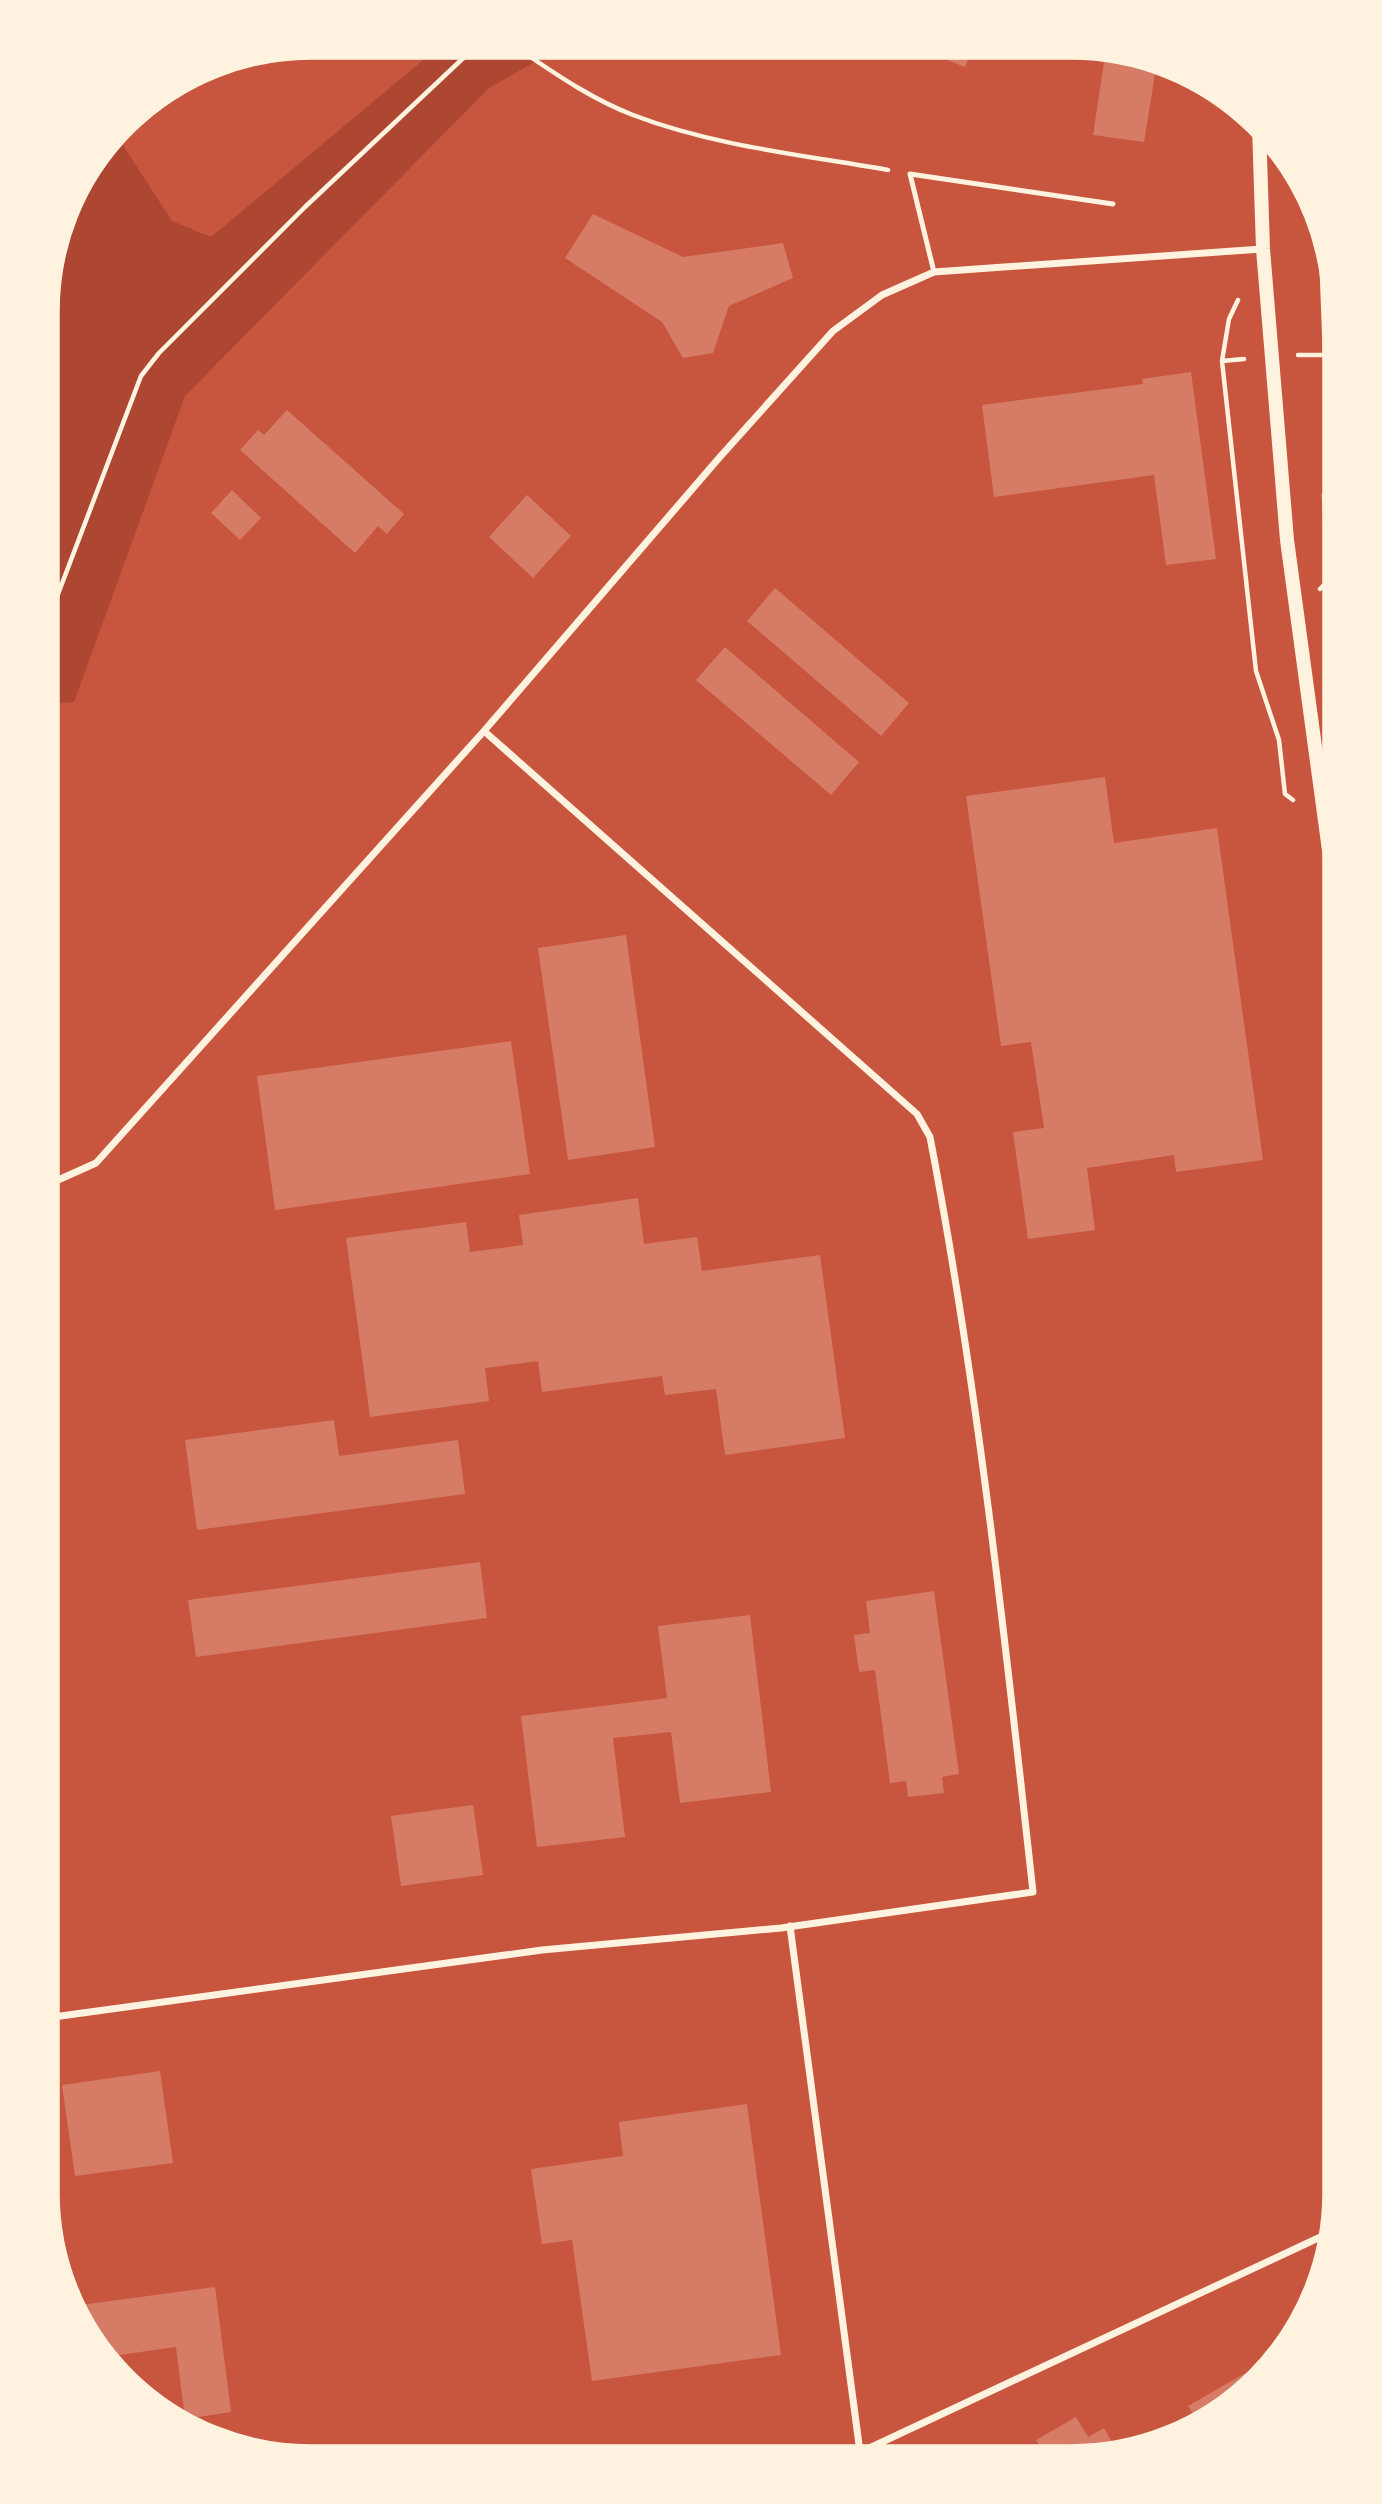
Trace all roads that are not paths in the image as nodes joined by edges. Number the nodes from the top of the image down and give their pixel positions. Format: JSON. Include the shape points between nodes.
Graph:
{"nodes":[{"id":1,"x":1260,"y":142,"type":"edge"},
{"id":2,"x":1113,"y":204,"type":"dead end"},
{"id":3,"x":1263,"y":248,"type":"junction"},
{"id":4,"x":934,"y":272,"type":"junction"},
{"id":5,"x":484,"y":730,"type":"junction"},
{"id":6,"x":1324,"y":816,"type":"edge"},
{"id":7,"x":58,"y":1180,"type":"edge"},
{"id":8,"x":790,"y":1926,"type":"junction"},
{"id":9,"x":58,"y":2016,"type":"edge"},
{"id":10,"x":1320,"y":2237,"type":"edge"},
{"id":11,"x":859,"y":2446,"type":"edge"},
{"id":12,"x":873,"y":2446,"type":"edge"}],
"edges":[{"from":1,"to":3,"type":"main road"},
{"from":2,"to":4,"type":"lane","via":[[910,174]]},
{"from":3,"to":4,"type":"street"},
{"from":3,"to":6,"type":"main road","via":[[1287,540]]},
{"from":4,"to":5,"type":"street","via":[[882,295],[833,331]]},
{"from":5,"to":7,"type":"street","via":[[96,1163]]},
{"from":5,"to":8,"type":"street","via":[[917,1114],[930,1137],[989,1507],[1033,1892]]},
{"from":8,"to":9,"type":"street","via":[[541,1950]]},
{"from":8,"to":11,"type":"street"},
{"from":10,"to":12,"type":"street"}]}
